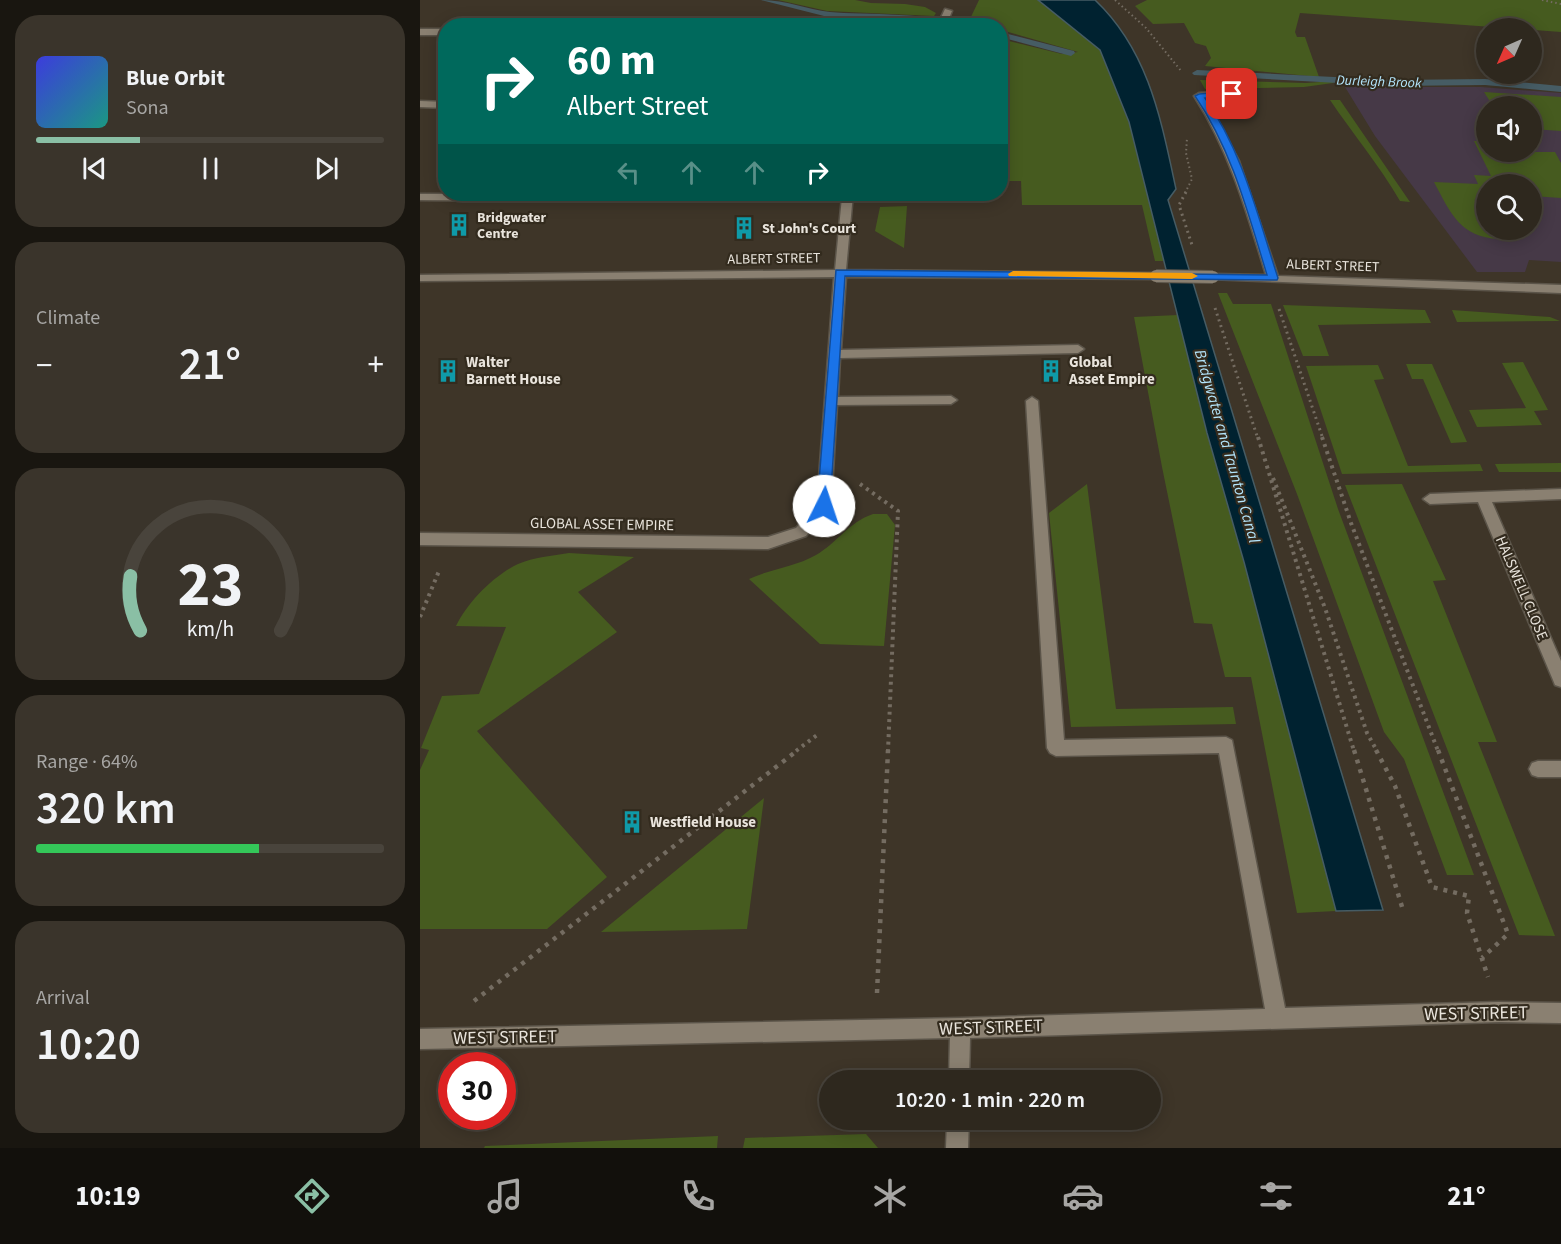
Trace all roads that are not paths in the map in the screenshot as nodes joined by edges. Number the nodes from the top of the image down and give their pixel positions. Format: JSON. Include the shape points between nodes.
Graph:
{"nodes":[{"id":1,"x":948,"y":11,"type":"dead end"},
{"id":2,"x":945,"y":18,"type":"edge"},
{"id":3,"x":420,"y":32,"type":"edge"},
{"id":4,"x":438,"y":32,"type":"edge"},
{"id":5,"x":1249,"y":92,"type":"dead end"},
{"id":6,"x":420,"y":104,"type":"edge"},
{"id":7,"x":438,"y":105,"type":"edge"},
{"id":8,"x":420,"y":197,"type":"edge"},
{"id":9,"x":438,"y":197,"type":"edge"},
{"id":10,"x":847,"y":201,"type":"edge"},
{"id":11,"x":840,"y":273,"type":"junction"},
{"id":12,"x":420,"y":278,"type":"edge"},
{"id":13,"x":1270,"y":278,"type":"junction"},
{"id":14,"x":1561,"y":289,"type":"edge"},
{"id":15,"x":1078,"y":349,"type":"dead end"},
{"id":16,"x":834,"y":354,"type":"junction"},
{"id":17,"x":951,"y":400,"type":"dead end"},
{"id":18,"x":831,"y":401,"type":"junction"},
{"id":19,"x":1032,"y":401,"type":"dead end"},
{"id":20,"x":1561,"y":494,"type":"edge"},
{"id":21,"x":1483,"y":497,"type":"junction"},
{"id":22,"x":1430,"y":499,"type":"dead end"},
{"id":23,"x":420,"y":539,"type":"edge"},
{"id":24,"x":1561,"y":680,"type":"edge"},
{"id":25,"x":1538,"y":769,"type":"dead end"},
{"id":26,"x":1561,"y":769,"type":"edge"},
{"id":27,"x":1561,"y":1013,"type":"edge"},
{"id":28,"x":1277,"y":1019,"type":"junction"},
{"id":29,"x":960,"y":1028,"type":"junction"},
{"id":30,"x":420,"y":1040,"type":"edge"},
{"id":31,"x":958,"y":1070,"type":"edge"},
{"id":32,"x":958,"y":1130,"type":"edge"},
{"id":33,"x":957,"y":1148,"type":"edge"}],
"edges":[{"from":1,"to":2,"type":"street"},
{"from":3,"to":4,"type":"street"},
{"from":5,"to":13,"type":"street","via":[[1199,96],[1214,117],[1237,165]]},
{"from":6,"to":7,"type":"street"},
{"from":8,"to":9,"type":"street"},
{"from":10,"to":11,"type":"street","name":"GLOBAL ASSET EMPIRE"},
{"from":11,"to":12,"type":"street","name":"ALBERT STREET"},
{"from":11,"to":13,"type":"street","name":"ALBERT STREET","bridge":true},
{"from":11,"to":16,"type":"street","name":"GLOBAL ASSET EMPIRE"},
{"from":13,"to":14,"type":"street","name":"ALBERT STREET"},
{"from":15,"to":16,"type":"street"},
{"from":16,"to":18,"type":"street","name":"GLOBAL ASSET EMPIRE"},
{"from":17,"to":18,"type":"street"},
{"from":18,"to":23,"type":"street","name":"GLOBAL ASSET EMPIRE","via":[[824,506],[801,532],[768,543]]},
{"from":19,"to":28,"type":"street","via":[[1056,748],[1226,746]]},
{"from":20,"to":21,"type":"street"},
{"from":21,"to":22,"type":"street"},
{"from":21,"to":24,"type":"street","name":"HALSWELL CLOSE"},
{"from":25,"to":26,"type":"street"},
{"from":27,"to":28,"type":"street","name":"WEST STREET"},
{"from":28,"to":29,"type":"street","name":"WEST STREET"},
{"from":29,"to":30,"type":"street","name":"WEST STREET"},
{"from":29,"to":31,"type":"street"},
{"from":32,"to":33,"type":"street"}]}
